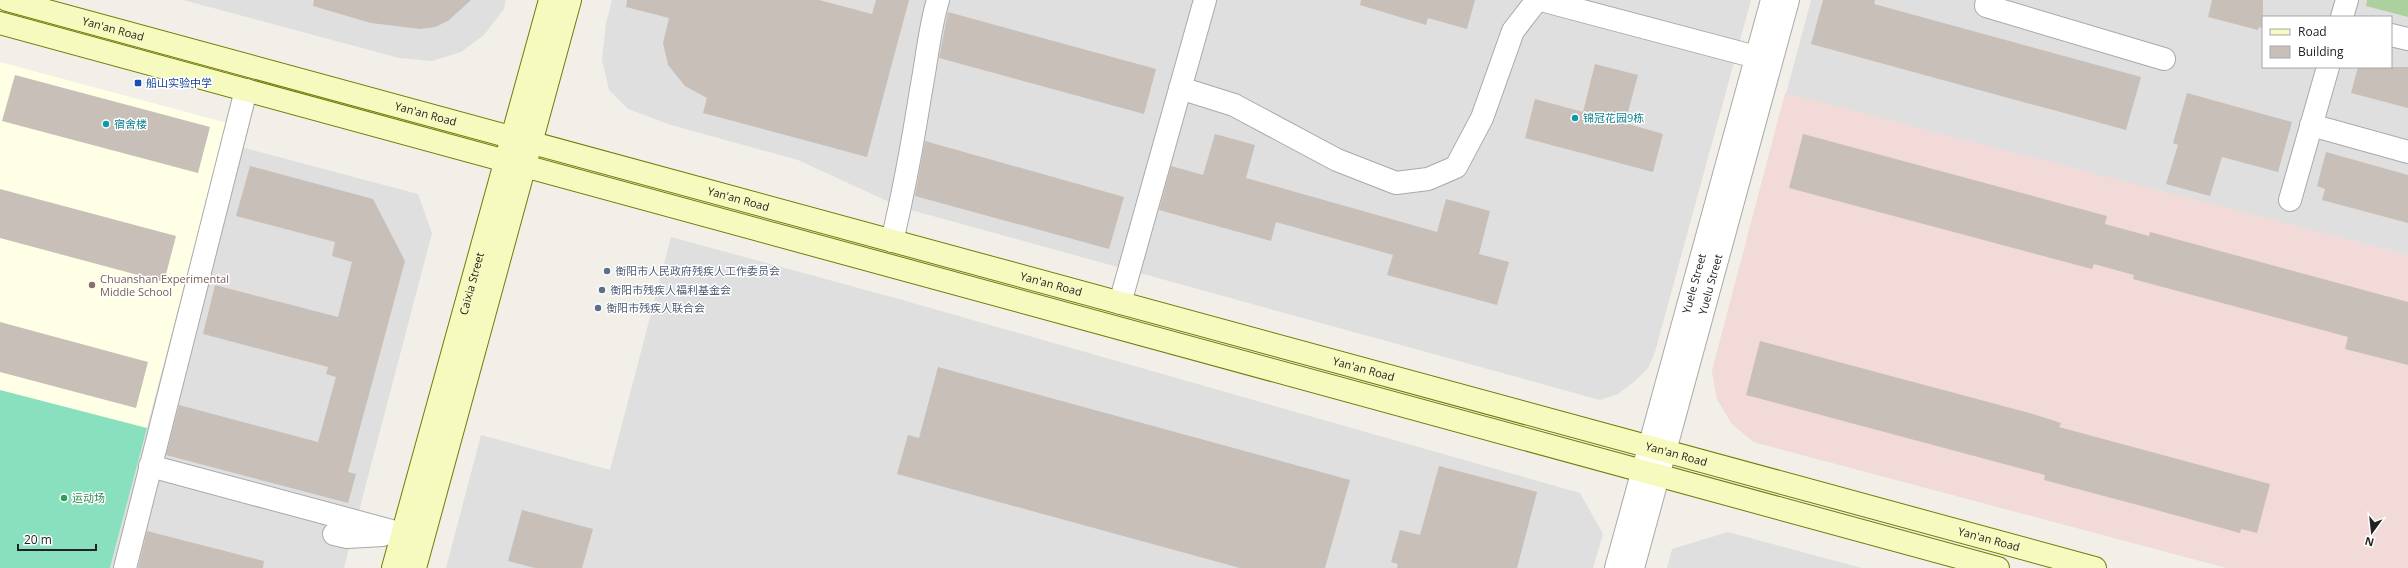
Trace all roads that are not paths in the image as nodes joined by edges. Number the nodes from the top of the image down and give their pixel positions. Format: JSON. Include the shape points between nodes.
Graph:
{"nodes":[{"id":1,"x":8,"y":0,"type":"edge"},
{"id":2,"x":550,"y":0,"type":"edge"},
{"id":3,"x":570,"y":0,"type":"edge"},
{"id":4,"x":938,"y":0,"type":"edge"},
{"id":5,"x":1205,"y":0,"type":"edge"},
{"id":6,"x":1537,"y":0,"type":"edge"},
{"id":7,"x":1541,"y":0,"type":"edge"},
{"id":8,"x":1772,"y":0,"type":"edge"},
{"id":9,"x":1788,"y":0,"type":"edge"},
{"id":10,"x":1988,"y":0,"type":"edge"},
{"id":11,"x":2347,"y":0,"type":"edge"},
{"id":12,"x":2342,"y":16,"type":"edge"},
{"id":13,"x":0,"y":23,"type":"edge"},
{"id":14,"x":2392,"y":35,"type":"edge"},
{"id":15,"x":2408,"y":40,"type":"edge"},
{"id":16,"x":1756,"y":57,"type":"junction"},
{"id":17,"x":2164,"y":59,"type":"dead end"},
{"id":18,"x":2328,"y":68,"type":"edge"},
{"id":19,"x":1180,"y":88,"type":"junction"},
{"id":20,"x":246,"y":90,"type":"junction"},
{"id":21,"x":2311,"y":125,"type":"junction"},
{"id":22,"x":522,"y":140,"type":"junction"},
{"id":23,"x":2408,"y":152,"type":"edge"},
{"id":24,"x":515,"y":163,"type":"junction"},
{"id":25,"x":2290,"y":200,"type":"dead end"},
{"id":26,"x":892,"y":241,"type":"junction"},
{"id":27,"x":1120,"y":303,"type":"junction"},
{"id":28,"x":1657,"y":449,"type":"junction"},
{"id":29,"x":150,"y":466,"type":"junction"},
{"id":30,"x":1651,"y":472,"type":"junction"},
{"id":31,"x":334,"y":534,"type":"dead end"},
{"id":32,"x":403,"y":534,"type":"junction"},
{"id":33,"x":125,"y":568,"type":"edge"},
{"id":34,"x":393,"y":568,"type":"edge"},
{"id":35,"x":415,"y":568,"type":"edge"},
{"id":36,"x":1616,"y":568,"type":"edge"},
{"id":37,"x":1633,"y":568,"type":"edge"},
{"id":38,"x":1998,"y":568,"type":"edge"},
{"id":39,"x":2095,"y":568,"type":"edge"}],
"edges":[{"from":1,"to":22,"type":"main road","name":"Yan'an Road"},
{"from":2,"to":22,"type":"main road","name":"Caixia Street"},
{"from":3,"to":22,"type":"main road","name":"Caixia Street"},
{"from":4,"to":26,"type":"street","via":[[930,27],[919,105]]},
{"from":5,"to":19,"type":"street"},
{"from":6,"to":19,"type":"street","via":[[1513,31],[1482,118],[1456,167],[1428,179],[1396,183],[1337,160],[1234,105]]},
{"from":7,"to":16,"type":"street"},
{"from":8,"to":16,"type":"street","name":"Yuele Street"},
{"from":9,"to":28,"type":"street","name":"Yuelu Street"},
{"from":10,"to":17,"type":"street","via":[[1986,6]]},
{"from":11,"to":12,"type":"street"},
{"from":13,"to":20,"type":"main road"},
{"from":14,"to":15,"type":"street"},
{"from":16,"to":28,"type":"street","name":"Yuele Street"},
{"from":18,"to":21,"type":"street"},
{"from":19,"to":27,"type":"street"},
{"from":20,"to":24,"type":"main road"},
{"from":20,"to":29,"type":"street"},
{"from":21,"to":23,"type":"street"},
{"from":21,"to":25,"type":"street"},
{"from":22,"to":24,"type":"main road","name":"Caixia Street"},
{"from":22,"to":26,"type":"main road","name":"Yan'an Road"},
{"from":24,"to":30,"type":"main road"},
{"from":24,"to":32,"type":"main road","name":"Caixia Street"},
{"from":24,"to":35,"type":"main road","name":"Caixia Street"},
{"from":26,"to":27,"type":"main road","name":"Yan'an Road"},
{"from":27,"to":28,"type":"main road","name":"Yan'an Road"},
{"from":28,"to":30,"type":"street","name":"Yuele Street"},
{"from":28,"to":39,"type":"main road","name":"Yan'an Road"},
{"from":29,"to":32,"type":"street"},
{"from":29,"to":33,"type":"street"},
{"from":30,"to":36,"type":"street","name":"Yuele Street"},
{"from":30,"to":37,"type":"street"},
{"from":30,"to":38,"type":"main road"},
{"from":31,"to":32,"type":"street","via":[[347,537]]},
{"from":32,"to":34,"type":"main road","name":"Caixia Street"}]}
